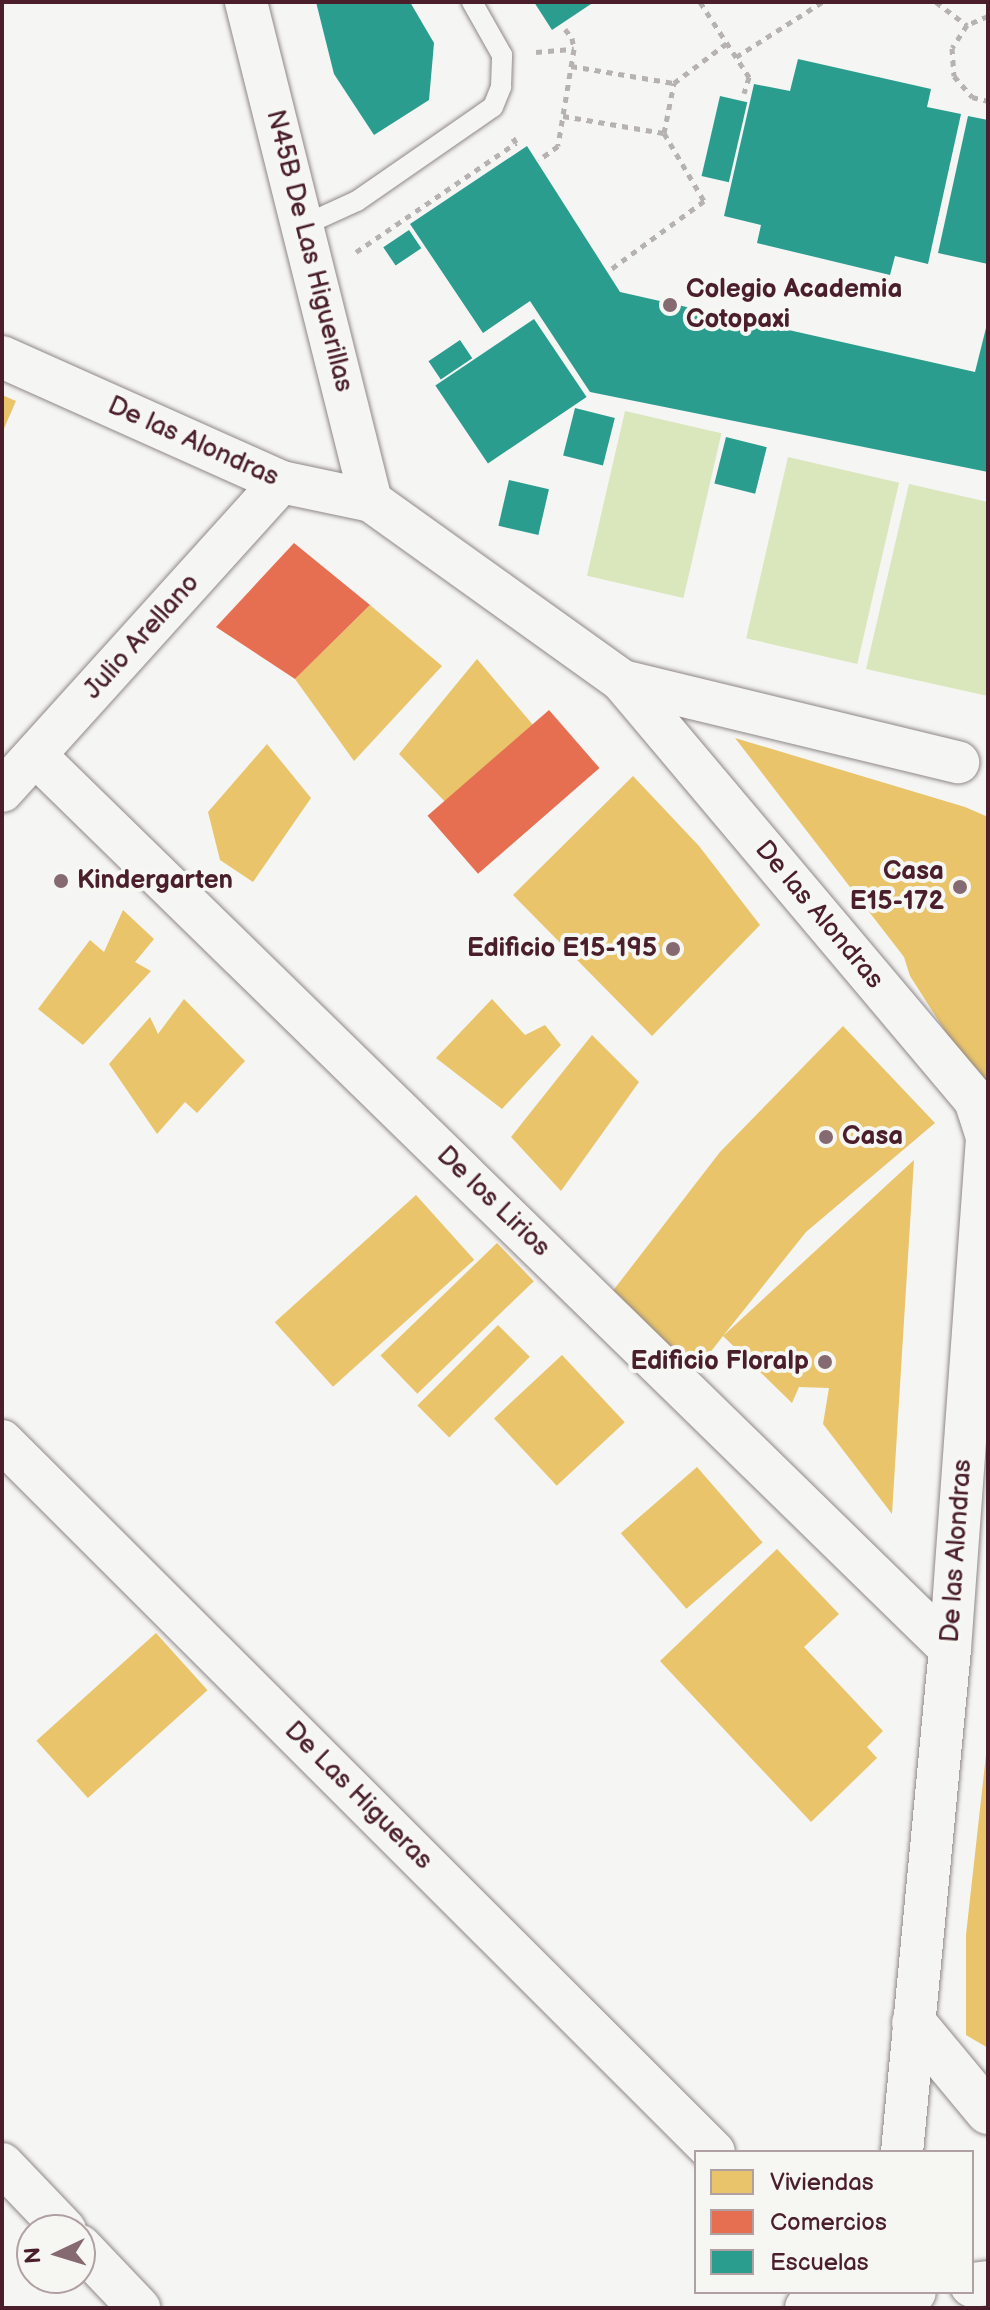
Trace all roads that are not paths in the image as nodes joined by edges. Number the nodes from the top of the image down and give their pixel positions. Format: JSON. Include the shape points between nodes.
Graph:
{"nodes":[{"id":1,"x":246,"y":2,"type":"edge"},
{"id":2,"x":472,"y":2,"type":"edge"},
{"id":3,"x":302,"y":226,"type":"junction"},
{"id":4,"x":2,"y":357,"type":"edge"},
{"id":5,"x":281,"y":482,"type":"junction"},
{"id":6,"x":371,"y":501,"type":"junction"},
{"id":7,"x":622,"y":681,"type":"junction"},
{"id":8,"x":36,"y":756,"type":"junction"},
{"id":9,"x":958,"y":762,"type":"dead end"},
{"id":10,"x":2,"y":791,"type":"edge"},
{"id":11,"x":2,"y":1441,"type":"edge"},
{"id":12,"x":950,"y":1649,"type":"junction"},
{"id":13,"x":914,"y":2023,"type":"junction"},
{"id":14,"x":988,"y":2112,"type":"edge"},
{"id":15,"x":712,"y":2150,"type":"edge"},
{"id":16,"x":902,"y":2150,"type":"edge"},
{"id":17,"x":2,"y":2164,"type":"edge"},
{"id":18,"x":50,"y":2214,"type":"edge"},
{"id":19,"x":96,"y":2263,"type":"edge"},
{"id":20,"x":892,"y":2297,"type":"edge"},
{"id":21,"x":139,"y":2308,"type":"edge"},
{"id":22,"x":807,"y":2308,"type":"edge"}],
"edges":[{"from":1,"to":3,"type":"street","name":"N45B De Las Higuerillas"},
{"from":2,"to":3,"type":"lane","via":[[502,55],[501,87],[493,107],[357,201]]},
{"from":3,"to":6,"type":"street","name":"N45B De Las Higuerillas"},
{"from":4,"to":5,"type":"street","name":"De las Alondras"},
{"from":5,"to":6,"type":"street","name":"De las Alondras"},
{"from":5,"to":8,"type":"street","name":"Julio Arellano"},
{"from":6,"to":7,"type":"street","name":"De las Alondras"},
{"from":7,"to":9,"type":"street","name":"De las Alondras"},
{"from":7,"to":12,"type":"street","name":"De las Alondras","via":[[975,1100],[987,1138]]},
{"from":8,"to":10,"type":"street","name":"Julio Arellano"},
{"from":8,"to":12,"type":"street","name":"De los Lirios"},
{"from":11,"to":15,"type":"street","name":"De Las Higueras"},
{"from":12,"to":13,"type":"street","name":"De las Alondras"},
{"from":13,"to":14,"type":"street"},
{"from":13,"to":16,"type":"street"},
{"from":17,"to":18,"type":"street"},
{"from":19,"to":21,"type":"street"},
{"from":20,"to":22,"type":"street"}]}
